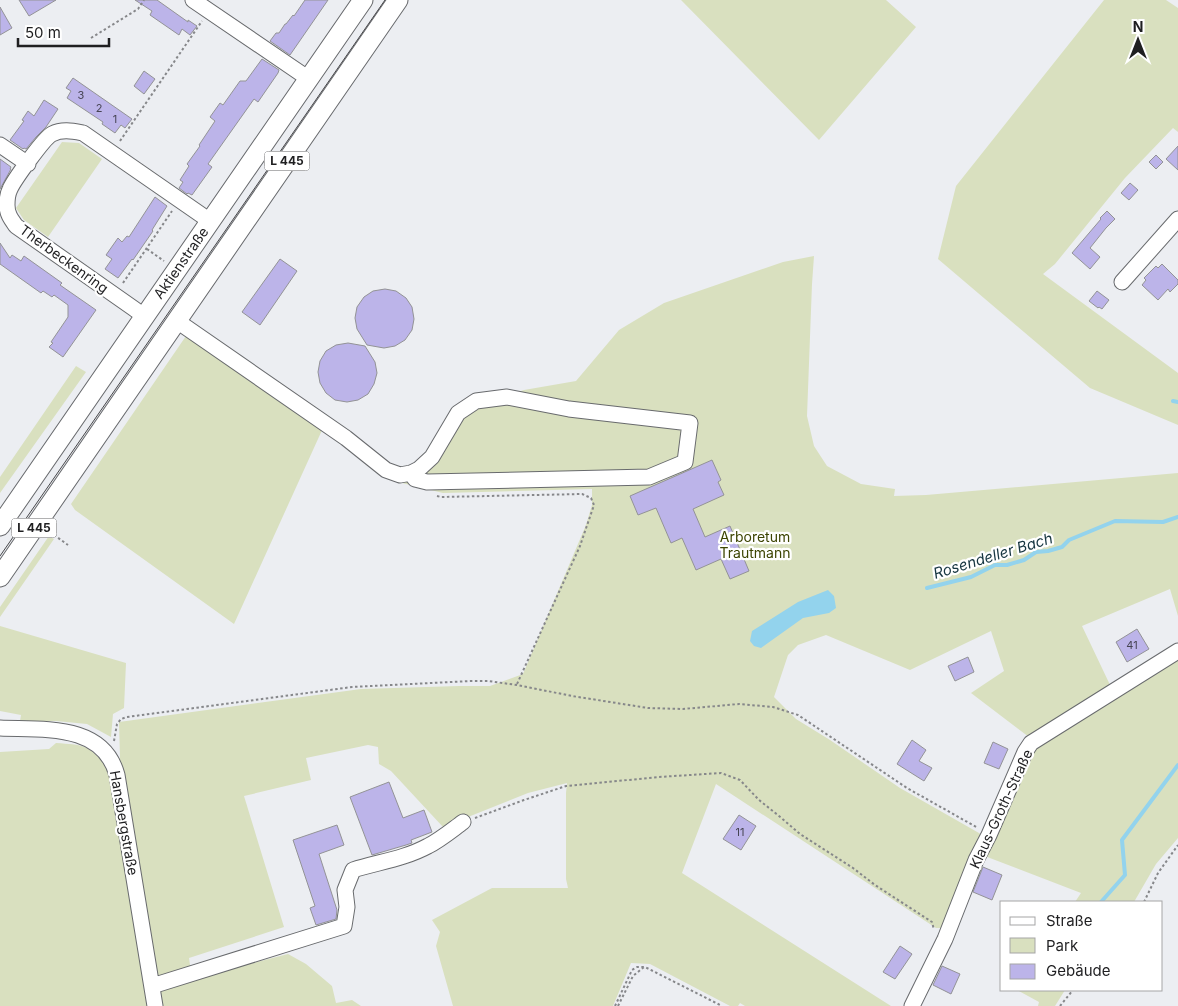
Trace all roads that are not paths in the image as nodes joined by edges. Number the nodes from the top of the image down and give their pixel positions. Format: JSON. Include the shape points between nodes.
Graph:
{"nodes":[{"id":1,"x":193,"y":0,"type":"edge"},
{"id":2,"x":363,"y":0,"type":"edge"},
{"id":3,"x":398,"y":0,"type":"edge"},
{"id":4,"x":308,"y":79,"type":"junction"},
{"id":5,"x":0,"y":145,"type":"edge"},
{"id":6,"x":28,"y":164,"type":"junction"},
{"id":7,"x":1178,"y":219,"type":"edge"},
{"id":8,"x":210,"y":221,"type":"junction"},
{"id":9,"x":1122,"y":282,"type":"dead end"},
{"id":10,"x":144,"y":316,"type":"junction"},
{"id":11,"x":176,"y":321,"type":"junction"},
{"id":12,"x":411,"y":473,"type":"junction"},
{"id":13,"x":0,"y":526,"type":"edge"},
{"id":14,"x":0,"y":577,"type":"edge"},
{"id":15,"x":1178,"y":651,"type":"edge"},
{"id":16,"x":0,"y":728,"type":"edge"},
{"id":17,"x":463,"y":822,"type":"road end"},
{"id":18,"x":152,"y":986,"type":"junction"},
{"id":19,"x":155,"y":1006,"type":"edge"},
{"id":20,"x":912,"y":1006,"type":"edge"}],
"edges":[{"from":1,"to":4,"type":"street"},
{"from":2,"to":4,"type":"main road","name":"Aktienstraße","number":"L 445"},
{"from":3,"to":11,"type":"main road","number":"L 445"},
{"from":4,"to":8,"type":"main road","name":"Aktienstraße","number":"L 445"},
{"from":5,"to":6,"type":"street"},
{"from":6,"to":8,"type":"street","name":"Therbeckenring","via":[[50,135],[60,131],[82,134]]},
{"from":6,"to":10,"type":"street","name":"Therbeckenring","via":[[10,189],[7,203],[9,216],[16,226]]},
{"from":7,"to":9,"type":"street"},
{"from":8,"to":10,"type":"main road","name":"Aktienstraße","number":"L 445"},
{"from":10,"to":13,"type":"main road","name":"Aktienstraße","number":"L 445"},
{"from":11,"to":12,"type":"street","via":[[346,438],[386,470],[400,475]]},
{"from":11,"to":14,"type":"main road","number":"L 445"},
{"from":12,"to":12,"type":"street","via":[[432,457],[458,414],[476,400],[507,397],[569,409],[690,422],[684,462],[650,477],[427,482],[415,480]]},
{"from":15,"to":20,"type":"street","name":"Klaus-Groth-Straße","via":[[1031,743]]},
{"from":16,"to":18,"type":"street","name":"Hansbergstraße","via":[[68,732],[92,741],[111,758],[118,775]]},
{"from":17,"to":18,"type":"street","via":[[428,846],[353,870],[345,890],[344,926]]},
{"from":18,"to":19,"type":"street","name":"Hansbergstraße"}]}
